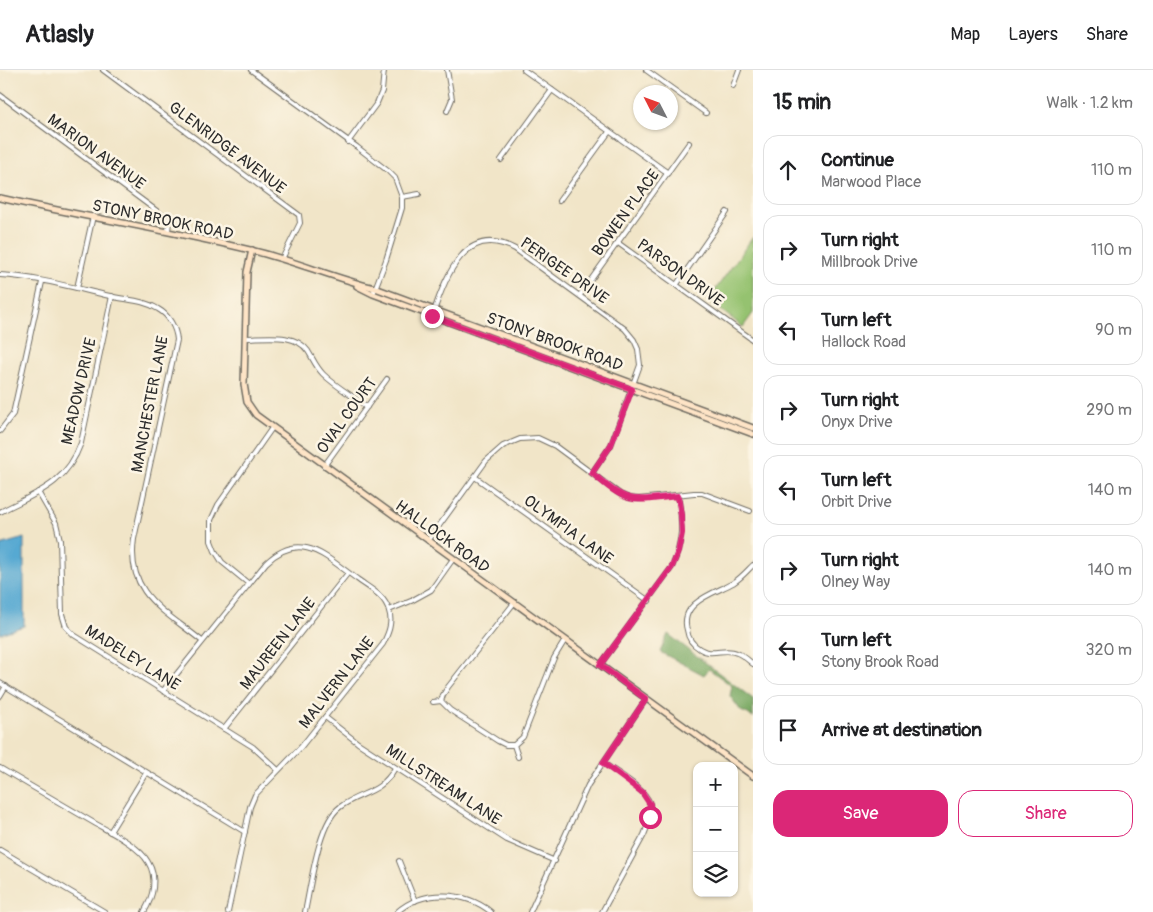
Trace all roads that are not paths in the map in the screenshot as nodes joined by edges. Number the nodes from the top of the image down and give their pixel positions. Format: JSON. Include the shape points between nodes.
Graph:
{"nodes":[{"id":1,"x":104,"y":70,"type":"edge"},
{"id":2,"x":251,"y":70,"type":"edge"},
{"id":3,"x":384,"y":70,"type":"edge"},
{"id":4,"x":447,"y":70,"type":"edge"},
{"id":5,"x":524,"y":70,"type":"edge"},
{"id":6,"x":646,"y":70,"type":"edge"},
{"id":7,"x":740,"y":70,"type":"edge"},
{"id":8,"x":733,"y":86,"type":"dead end"},
{"id":9,"x":552,"y":90,"type":"junction"},
{"id":10,"x":0,"y":95,"type":"edge"},
{"id":11,"x":447,"y":111,"type":"dead end"},
{"id":12,"x":706,"y":113,"type":"dead end"},
{"id":13,"x":608,"y":132,"type":"junction"},
{"id":14,"x":348,"y":142,"type":"junction"},
{"id":15,"x":689,"y":143,"type":"dead end"},
{"id":16,"x":501,"y":160,"type":"dead end"},
{"id":17,"x":668,"y":173,"type":"junction"},
{"id":18,"x":419,"y":194,"type":"dead end"},
{"id":19,"x":402,"y":197,"type":"junction"},
{"id":20,"x":0,"y":198,"type":"edge"},
{"id":21,"x":560,"y":201,"type":"dead end"},
{"id":22,"x":727,"y":212,"type":"dead end"},
{"id":23,"x":93,"y":216,"type":"junction"},
{"id":24,"x":168,"y":232,"type":"junction"},
{"id":25,"x":618,"y":243,"type":"junction"},
{"id":26,"x":252,"y":250,"type":"junction"},
{"id":27,"x":282,"y":259,"type":"junction"},
{"id":28,"x":0,"y":274,"type":"edge"},
{"id":29,"x":42,"y":282,"type":"junction"},
{"id":30,"x":677,"y":284,"type":"junction"},
{"id":31,"x":77,"y":288,"type":"junction"},
{"id":32,"x":374,"y":291,"type":"junction"},
{"id":33,"x":580,"y":295,"type":"junction"},
{"id":34,"x":112,"y":296,"type":"junction"},
{"id":35,"x":433,"y":313,"type":"junction"},
{"id":36,"x":245,"y":338,"type":"junction"},
{"id":37,"x":753,"y":340,"type":"edge"},
{"id":38,"x":387,"y":379,"type":"dead end"},
{"id":39,"x":633,"y":386,"type":"junction"},
{"id":40,"x":367,"y":406,"type":"junction"},
{"id":41,"x":722,"y":419,"type":"junction"},
{"id":42,"x":272,"y":428,"type":"junction"},
{"id":43,"x":753,"y":428,"type":"edge"},
{"id":44,"x":0,"y":431,"type":"edge"},
{"id":45,"x":753,"y":434,"type":"edge"},
{"id":46,"x":324,"y":466,"type":"junction"},
{"id":47,"x":592,"y":473,"type":"junction"},
{"id":48,"x":475,"y":477,"type":"junction"},
{"id":49,"x":38,"y":492,"type":"junction"},
{"id":50,"x":678,"y":496,"type":"junction"},
{"id":51,"x":750,"y":511,"type":"dead end"},
{"id":52,"x":0,"y":512,"type":"edge"},
{"id":53,"x":428,"y":541,"type":"junction"},
{"id":54,"x":453,"y":559,"type":"junction"},
{"id":55,"x":753,"y":564,"type":"edge"},
{"id":56,"x":348,"y":573,"type":"junction"},
{"id":57,"x":248,"y":584,"type":"junction"},
{"id":58,"x":649,"y":601,"type":"junction"},
{"id":59,"x":514,"y":602,"type":"junction"},
{"id":60,"x":389,"y":610,"type":"junction"},
{"id":61,"x":202,"y":640,"type":"junction"},
{"id":62,"x":565,"y":640,"type":"junction"},
{"id":63,"x":753,"y":664,"type":"edge"},
{"id":64,"x":600,"y":665,"type":"junction"},
{"id":65,"x":0,"y":683,"type":"edge"},
{"id":66,"x":6,"y":686,"type":"junction"},
{"id":67,"x":163,"y":691,"type":"junction"},
{"id":68,"x":0,"y":696,"type":"edge"},
{"id":69,"x":646,"y":699,"type":"junction"},
{"id":70,"x":441,"y":701,"type":"junction"},
{"id":71,"x":432,"y":702,"type":"dead end"},
{"id":72,"x":325,"y":717,"type":"junction"},
{"id":73,"x":224,"y":729,"type":"junction"},
{"id":74,"x":514,"y":745,"type":"junction"},
{"id":75,"x":518,"y":757,"type":"dead end"},
{"id":76,"x":603,"y":763,"type":"junction"},
{"id":77,"x":0,"y":768,"type":"edge"},
{"id":78,"x":395,"y":768,"type":"junction"},
{"id":79,"x":278,"y":770,"type":"junction"},
{"id":80,"x":146,"y":773,"type":"junction"},
{"id":81,"x":753,"y":776,"type":"edge"},
{"id":82,"x":110,"y":832,"type":"junction"},
{"id":83,"x":245,"y":832,"type":"junction"},
{"id":84,"x":0,"y":850,"type":"edge"},
{"id":85,"x":399,"y":861,"type":"dead end"},
{"id":86,"x":555,"y":861,"type":"junction"},
{"id":87,"x":415,"y":901,"type":"junction"},
{"id":88,"x":105,"y":912,"type":"edge"},
{"id":89,"x":144,"y":912,"type":"edge"},
{"id":90,"x":228,"y":912,"type":"edge"},
{"id":91,"x":305,"y":912,"type":"edge"},
{"id":92,"x":397,"y":912,"type":"edge"},
{"id":93,"x":491,"y":912,"type":"edge"},
{"id":94,"x":530,"y":912,"type":"edge"},
{"id":95,"x":602,"y":912,"type":"edge"}],
"edges":[{"from":1,"to":27,"type":"street","name":"GLENRIDGE AVENUE","via":[[299,215],[300,223]]},
{"from":2,"to":14,"type":"street"},
{"from":3,"to":14,"type":"street","via":[[377,103]]},
{"from":4,"to":11,"type":"street","via":[[452,99]]},
{"from":5,"to":9,"type":"street"},
{"from":6,"to":12,"type":"street"},
{"from":7,"to":8,"type":"street"},
{"from":9,"to":13,"type":"street"},
{"from":9,"to":16,"type":"street"},
{"from":10,"to":24,"type":"street","name":"MARION AVENUE","via":[[169,220]]},
{"from":13,"to":17,"type":"street"},
{"from":13,"to":21,"type":"street"},
{"from":14,"to":19,"type":"street","via":[[388,171]]},
{"from":15,"to":17,"type":"street","name":"BOWEN PLACE"},
{"from":17,"to":25,"type":"street","name":"BOWEN PLACE"},
{"from":18,"to":19,"type":"street"},
{"from":19,"to":32,"type":"street","via":[[400,218]]},
{"from":20,"to":23,"type":"main road","name":"STONY BROOK ROAD"},
{"from":22,"to":30,"type":"street"},
{"from":23,"to":24,"type":"main road","name":"STONY BROOK ROAD"},
{"from":23,"to":31,"type":"street"},
{"from":24,"to":26,"type":"main road","name":"STONY BROOK ROAD"},
{"from":25,"to":30,"type":"street","name":"PARSON DRIVE"},
{"from":25,"to":33,"type":"street","name":"BOWEN PLACE"},
{"from":26,"to":27,"type":"main road","name":"STONY BROOK ROAD"},
{"from":26,"to":36,"type":"main road","name":"HALLOCK ROAD","via":[[247,272]]},
{"from":27,"to":32,"type":"main road","name":"STONY BROOK ROAD"},
{"from":28,"to":29,"type":"street","name":"MANCHESTER LANE"},
{"from":29,"to":31,"type":"street","name":"MANCHESTER LANE"},
{"from":29,"to":44,"type":"street","via":[[13,414]]},
{"from":30,"to":37,"type":"street","name":"PARSON DRIVE"},
{"from":31,"to":34,"type":"street","name":"MANCHESTER LANE"},
{"from":32,"to":35,"type":"main road","name":"STONY BROOK ROAD"},
{"from":33,"to":35,"type":"street","name":"PERIGEE DRIVE","via":[[515,249],[486,241],[472,246],[459,259],[447,277]]},
{"from":33,"to":39,"type":"street","name":"PERIGEE DRIVE","via":[[620,324],[634,340],[640,365]]},
{"from":34,"to":49,"type":"street","name":"MEADOW DRIVE","via":[[77,456],[66,473]]},
{"from":34,"to":61,"type":"street","name":"MANCHESTER LANE","via":[[147,303],[160,310],[176,333],[132,561],[143,592]]},
{"from":35,"to":39,"type":"main road","name":"STONY BROOK ROAD"},
{"from":36,"to":40,"type":"street","via":[[284,338],[300,344],[324,375]]},
{"from":36,"to":42,"type":"main road","name":"HALLOCK ROAD","via":[[246,397],[256,415]]},
{"from":38,"to":40,"type":"street","name":"OVAL COURT"},
{"from":39,"to":41,"type":"main road","name":"STONY BROOK ROAD"},
{"from":39,"to":47,"type":"street","name":"PERIGEE DRIVE","via":[[611,445]]},
{"from":40,"to":46,"type":"street","name":"OVAL COURT"},
{"from":41,"to":43,"type":"main road","name":"STONY BROOK ROAD"},
{"from":41,"to":45,"type":"main road","name":"STONY BROOK ROAD"},
{"from":42,"to":46,"type":"main road","name":"HALLOCK ROAD"},
{"from":42,"to":57,"type":"street","via":[[211,520],[211,541],[215,551],[222,562]]},
{"from":46,"to":53,"type":"main road","name":"HALLOCK ROAD"},
{"from":47,"to":48,"type":"street","via":[[555,446],[532,438],[503,446]]},
{"from":47,"to":50,"type":"street","via":[[629,498]]},
{"from":48,"to":53,"type":"street"},
{"from":48,"to":58,"type":"street","name":"OLYMPIA LANE"},
{"from":49,"to":52,"type":"street","name":"MEADOW DRIVE"},
{"from":49,"to":67,"type":"street","name":"MADELEY LANE","via":[[56,523],[60,540],[62,614],[66,627]]},
{"from":50,"to":51,"type":"street","via":[[702,493]]},
{"from":50,"to":58,"type":"street","via":[[682,533],[678,552],[668,575]]},
{"from":53,"to":54,"type":"main road","name":"HALLOCK ROAD"},
{"from":54,"to":59,"type":"main road","name":"HALLOCK ROAD"},
{"from":54,"to":60,"type":"street","via":[[431,590]]},
{"from":55,"to":63,"type":"street","via":[[734,582],[703,597],[690,608],[686,628],[692,642],[705,652],[737,652]]},
{"from":56,"to":57,"type":"street","via":[[318,551],[288,549],[274,554]]},
{"from":56,"to":60,"type":"street","via":[[382,596]]},
{"from":56,"to":73,"type":"street","name":"MAUREEN LANE"},
{"from":57,"to":61,"type":"street"},
{"from":58,"to":64,"type":"street"},
{"from":59,"to":62,"type":"main road","name":"HALLOCK ROAD"},
{"from":59,"to":70,"type":"street","via":[[448,687]]},
{"from":60,"to":72,"type":"street","name":"MALVERN LANE","via":[[390,627],[383,644]]},
{"from":61,"to":67,"type":"street"},
{"from":62,"to":64,"type":"main road","name":"HALLOCK ROAD"},
{"from":62,"to":74,"type":"street","via":[[554,658],[523,737]]},
{"from":64,"to":69,"type":"main road","name":"HALLOCK ROAD"},
{"from":65,"to":66,"type":"street"},
{"from":66,"to":68,"type":"street"},
{"from":66,"to":80,"type":"street"},
{"from":67,"to":73,"type":"street","name":"MADELEY LANE"},
{"from":69,"to":76,"type":"street"},
{"from":69,"to":81,"type":"main road","name":"HALLOCK ROAD"},
{"from":70,"to":71,"type":"street"},
{"from":70,"to":74,"type":"street","via":[[498,741]]},
{"from":72,"to":78,"type":"street","name":"MILLSTREAM LANE"},
{"from":72,"to":79,"type":"street","name":"MALVERN LANE"},
{"from":73,"to":79,"type":"street","name":"MADELEY LANE","via":[[253,747]]},
{"from":74,"to":75,"type":"street"},
{"from":76,"to":86,"type":"street","via":[[588,785]]},
{"from":76,"to":95,"type":"street","via":[[642,792],[650,804],[650,811],[644,835]]},
{"from":77,"to":82,"type":"street"},
{"from":78,"to":86,"type":"street","name":"MILLSTREAM LANE","via":[[507,840]]},
{"from":78,"to":91,"type":"street","via":[[380,786],[340,806],[327,822]]},
{"from":79,"to":83,"type":"street","name":"MALVERN LANE","via":[[253,799]]},
{"from":80,"to":82,"type":"street"},
{"from":80,"to":83,"type":"street"},
{"from":82,"to":89,"type":"street","via":[[137,849],[149,862],[154,884]]},
{"from":83,"to":90,"type":"street","name":"MALVERN LANE"},
{"from":84,"to":88,"type":"street"},
{"from":85,"to":87,"type":"street"},
{"from":86,"to":94,"type":"street"},
{"from":87,"to":92,"type":"street"},
{"from":87,"to":93,"type":"street","via":[[433,896],[453,896],[474,901]]}]}
